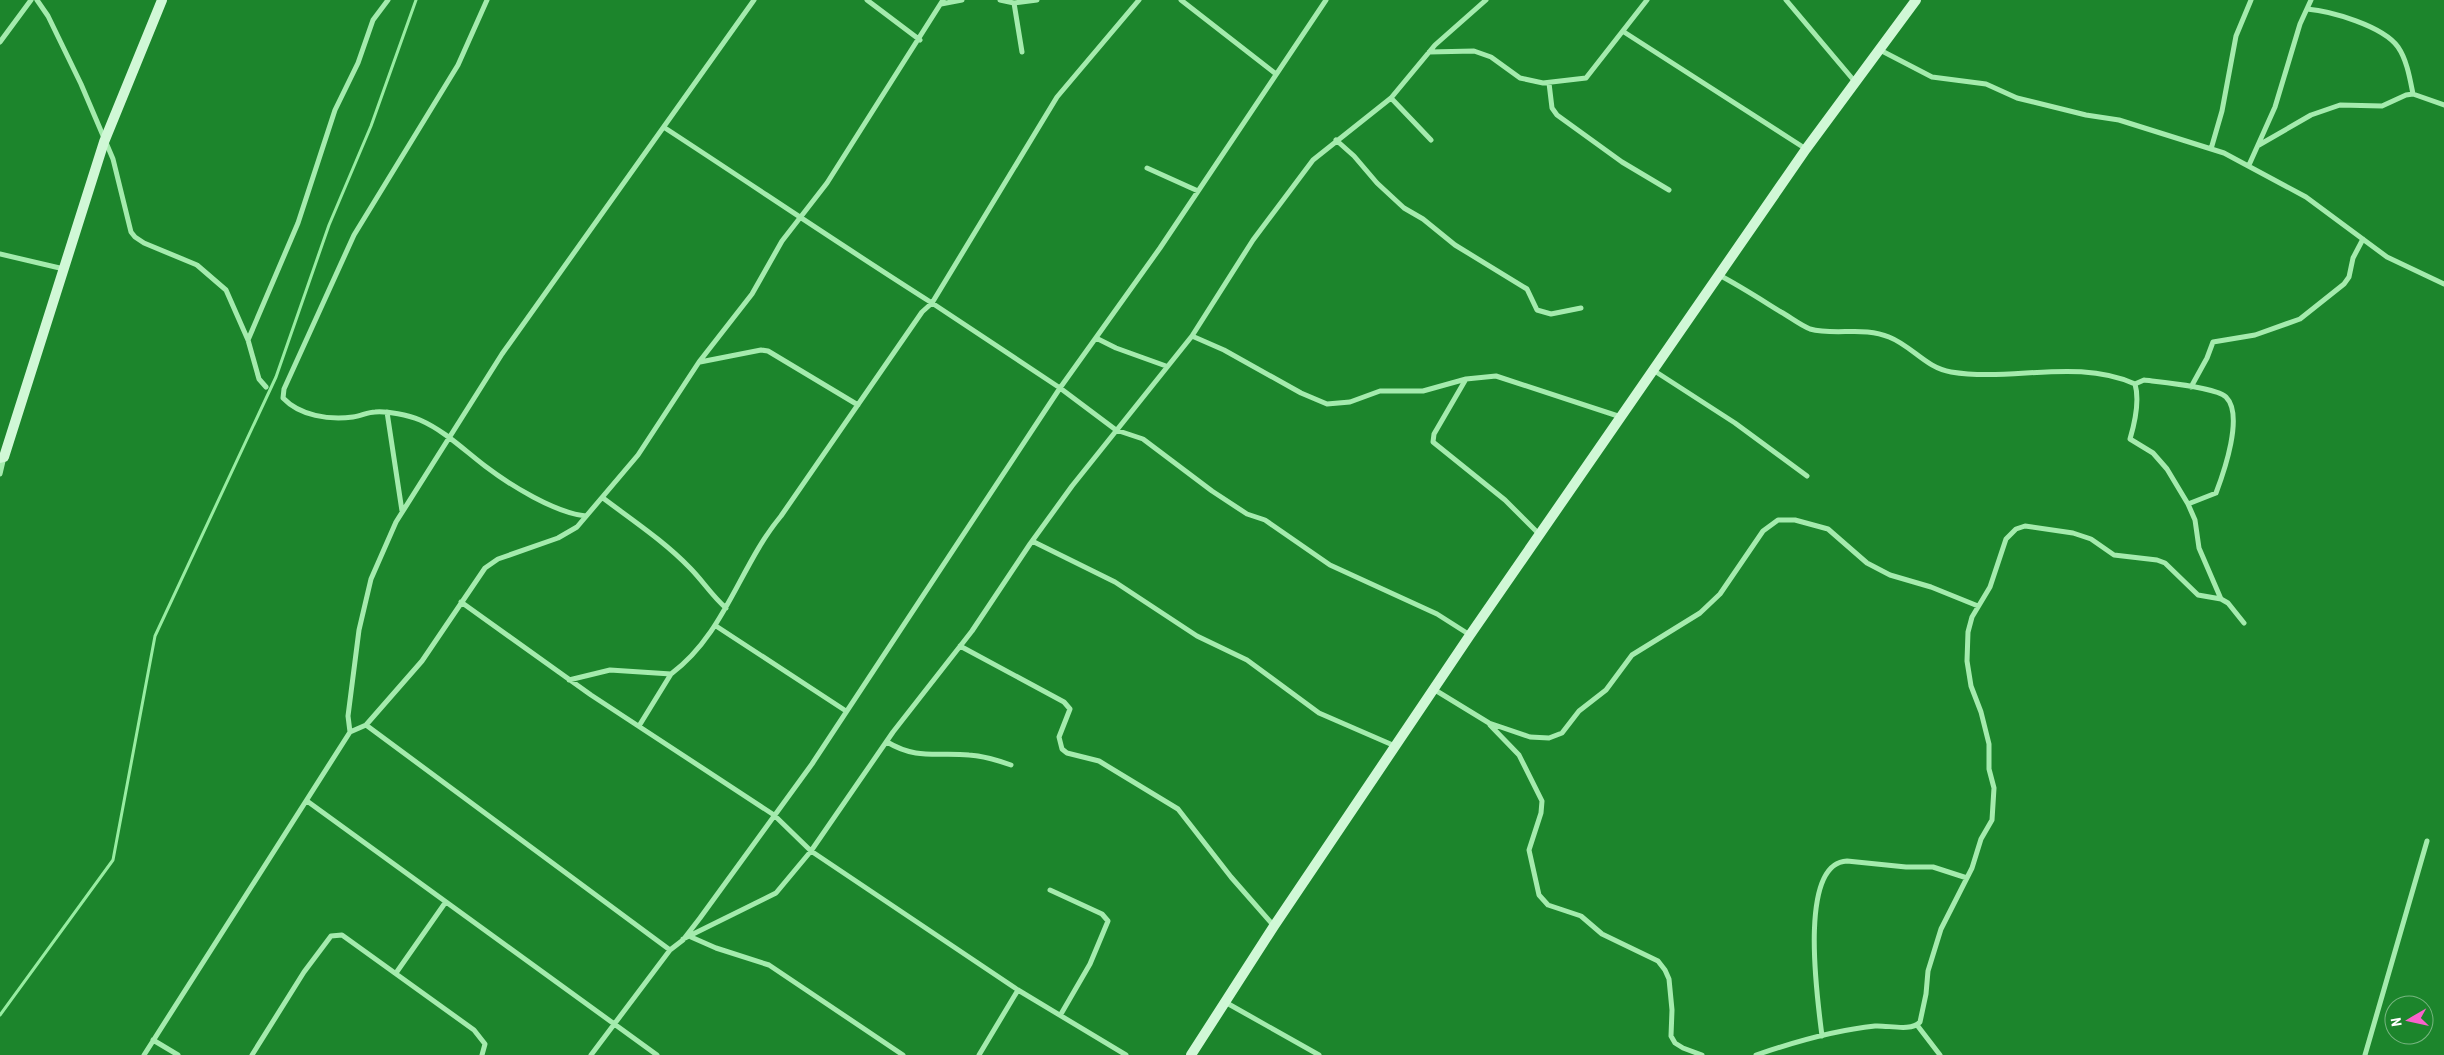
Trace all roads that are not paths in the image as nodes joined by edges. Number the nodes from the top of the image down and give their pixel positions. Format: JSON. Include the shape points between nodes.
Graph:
{"nodes":[{"id":1,"x":31,"y":0,"type":"edge"},
{"id":2,"x":37,"y":0,"type":"edge"},
{"id":3,"x":162,"y":0,"type":"edge"},
{"id":4,"x":388,"y":0,"type":"edge"},
{"id":5,"x":487,"y":0,"type":"edge"},
{"id":6,"x":754,"y":0,"type":"edge"},
{"id":7,"x":866,"y":0,"type":"edge"},
{"id":8,"x":962,"y":0,"type":"edge"},
{"id":9,"x":1000,"y":0,"type":"edge"},
{"id":10,"x":1037,"y":0,"type":"edge"},
{"id":11,"x":1139,"y":0,"type":"edge"},
{"id":12,"x":1181,"y":0,"type":"edge"},
{"id":13,"x":1326,"y":0,"type":"edge"},
{"id":14,"x":1486,"y":0,"type":"edge"},
{"id":15,"x":1786,"y":0,"type":"edge"},
{"id":16,"x":1916,"y":0,"type":"edge"},
{"id":17,"x":2251,"y":0,"type":"edge"},
{"id":18,"x":2311,"y":0,"type":"edge"},
{"id":19,"x":1644,"y":1,"type":"edge"},
{"id":20,"x":942,"y":2,"type":"edge"},
{"id":21,"x":1014,"y":3,"type":"junction"},
{"id":22,"x":2307,"y":9,"type":"junction"},
{"id":23,"x":1624,"y":32,"type":"junction"},
{"id":24,"x":920,"y":40,"type":"junction"},
{"id":25,"x":0,"y":42,"type":"edge"},
{"id":26,"x":1880,"y":50,"type":"junction"},
{"id":27,"x":1022,"y":52,"type":"dead end"},
{"id":28,"x":1429,"y":52,"type":"junction"},
{"id":29,"x":1276,"y":74,"type":"junction"},
{"id":30,"x":1549,"y":83,"type":"junction"},
{"id":31,"x":1856,"y":83,"type":"junction"},
{"id":32,"x":2413,"y":94,"type":"junction"},
{"id":33,"x":1391,"y":98,"type":"junction"},
{"id":34,"x":2444,"y":105,"type":"edge"},
{"id":35,"x":665,"y":128,"type":"junction"},
{"id":36,"x":1336,"y":140,"type":"junction"},
{"id":37,"x":1431,"y":140,"type":"dead end"},
{"id":38,"x":104,"y":142,"type":"junction"},
{"id":39,"x":2259,"y":145,"type":"junction"},
{"id":40,"x":1806,"y":149,"type":"junction"},
{"id":41,"x":2211,"y":149,"type":"junction"},
{"id":42,"x":2249,"y":165,"type":"junction"},
{"id":43,"x":1147,"y":168,"type":"dead end"},
{"id":44,"x":1669,"y":190,"type":"dead end"},
{"id":45,"x":1198,"y":191,"type":"junction"},
{"id":46,"x":802,"y":216,"type":"junction"},
{"id":47,"x":2363,"y":239,"type":"junction"},
{"id":48,"x":0,"y":254,"type":"edge"},
{"id":49,"x":64,"y":269,"type":"junction"},
{"id":50,"x":1718,"y":274,"type":"junction"},
{"id":51,"x":2444,"y":284,"type":"edge"},
{"id":52,"x":932,"y":303,"type":"junction"},
{"id":53,"x":1581,"y":308,"type":"dead end"},
{"id":54,"x":1192,"y":336,"type":"junction"},
{"id":55,"x":1096,"y":338,"type":"junction"},
{"id":56,"x":248,"y":340,"type":"junction"},
{"id":57,"x":699,"y":362,"type":"junction"},
{"id":58,"x":1166,"y":366,"type":"junction"},
{"id":59,"x":1653,"y":370,"type":"junction"},
{"id":60,"x":1466,"y":379,"type":"junction"},
{"id":61,"x":2135,"y":384,"type":"junction"},
{"id":62,"x":266,"y":386,"type":"dead end"},
{"id":63,"x":2191,"y":387,"type":"junction"},
{"id":64,"x":1060,"y":388,"type":"junction"},
{"id":65,"x":858,"y":405,"type":"junction"},
{"id":66,"x":386,"y":412,"type":"junction"},
{"id":67,"x":1621,"y":417,"type":"junction"},
{"id":68,"x":1116,"y":430,"type":"junction"},
{"id":69,"x":450,"y":438,"type":"junction"},
{"id":70,"x":2,"y":458,"type":"edge"},
{"id":71,"x":0,"y":474,"type":"edge"},
{"id":72,"x":1807,"y":476,"type":"dead end"},
{"id":73,"x":603,"y":498,"type":"junction"},
{"id":74,"x":2188,"y":504,"type":"junction"},
{"id":75,"x":402,"y":512,"type":"junction"},
{"id":76,"x":586,"y":516,"type":"junction"},
{"id":77,"x":1540,"y":534,"type":"junction"},
{"id":78,"x":1032,"y":541,"type":"junction"},
{"id":79,"x":2221,"y":598,"type":"junction"},
{"id":80,"x":461,"y":602,"type":"junction"},
{"id":81,"x":1978,"y":606,"type":"junction"},
{"id":82,"x":726,"y":608,"type":"junction"},
{"id":83,"x":2244,"y":623,"type":"dead end"},
{"id":84,"x":716,"y":626,"type":"junction"},
{"id":85,"x":1470,"y":635,"type":"junction"},
{"id":86,"x":960,"y":646,"type":"junction"},
{"id":87,"x":671,"y":674,"type":"junction"},
{"id":88,"x":569,"y":680,"type":"junction"},
{"id":89,"x":1435,"y":690,"type":"junction"},
{"id":90,"x":846,"y":710,"type":"junction"},
{"id":91,"x":1489,"y":723,"type":"junction"},
{"id":92,"x":366,"y":725,"type":"junction"},
{"id":93,"x":639,"y":726,"type":"junction"},
{"id":94,"x":350,"y":732,"type":"junction"},
{"id":95,"x":887,"y":742,"type":"junction"},
{"id":96,"x":1395,"y":746,"type":"junction"},
{"id":97,"x":1011,"y":765,"type":"dead end"},
{"id":98,"x":307,"y":801,"type":"junction"},
{"id":99,"x":774,"y":815,"type":"junction"},
{"id":100,"x":2427,"y":840,"type":"dead end"},
{"id":101,"x":811,"y":851,"type":"junction"},
{"id":102,"x":1967,"y":878,"type":"junction"},
{"id":103,"x":1050,"y":890,"type":"dead end"},
{"id":104,"x":446,"y":903,"type":"junction"},
{"id":105,"x":1274,"y":926,"type":"junction"},
{"id":106,"x":690,"y":937,"type":"junction"},
{"id":107,"x":683,"y":940,"type":"junction"},
{"id":108,"x":670,"y":950,"type":"junction"},
{"id":109,"x":396,"y":973,"type":"junction"},
{"id":110,"x":1018,"y":990,"type":"junction"},
{"id":111,"x":1225,"y":1002,"type":"junction"},
{"id":112,"x":1060,"y":1014,"type":"junction"},
{"id":113,"x":613,"y":1025,"type":"junction"},
{"id":114,"x":1917,"y":1025,"type":"junction"},
{"id":115,"x":1822,"y":1036,"type":"junction"},
{"id":116,"x":153,"y":1040,"type":"junction"},
{"id":117,"x":144,"y":1055,"type":"edge"},
{"id":118,"x":178,"y":1055,"type":"edge"},
{"id":119,"x":252,"y":1055,"type":"edge"},
{"id":120,"x":482,"y":1055,"type":"edge"},
{"id":121,"x":590,"y":1055,"type":"edge"},
{"id":122,"x":657,"y":1055,"type":"edge"},
{"id":123,"x":903,"y":1055,"type":"edge"},
{"id":124,"x":979,"y":1055,"type":"edge"},
{"id":125,"x":1126,"y":1055,"type":"edge"},
{"id":126,"x":1191,"y":1055,"type":"edge"},
{"id":127,"x":1319,"y":1055,"type":"edge"},
{"id":128,"x":1702,"y":1055,"type":"edge"},
{"id":129,"x":1756,"y":1055,"type":"edge"},
{"id":130,"x":1940,"y":1055,"type":"edge"},
{"id":131,"x":2365,"y":1055,"type":"edge"}],
"edges":[{"from":1,"to":25,"type":"street"},
{"from":2,"to":38,"type":"street","via":[[81,84]]},
{"from":3,"to":38,"type":"street"},
{"from":4,"to":56,"type":"street","via":[[373,20],[358,64],[335,110],[298,223]]},
{"from":5,"to":66,"type":"street","via":[[458,65],[354,235],[282,398],[319,417],[334,419]]},
{"from":6,"to":35,"type":"street"},
{"from":7,"to":24,"type":"street"},
{"from":8,"to":20,"type":"street"},
{"from":9,"to":21,"type":"street"},
{"from":10,"to":21,"type":"street"},
{"from":11,"to":52,"type":"street","via":[[1057,97]]},
{"from":12,"to":29,"type":"street"},
{"from":13,"to":29,"type":"street"},
{"from":14,"to":28,"type":"street"},
{"from":15,"to":31,"type":"street"},
{"from":16,"to":26,"type":"street"},
{"from":17,"to":41,"type":"street","via":[[2236,36],[2222,111]]},
{"from":18,"to":22,"type":"street"},
{"from":19,"to":23,"type":"street"},
{"from":20,"to":24,"type":"street"},
{"from":21,"to":27,"type":"street"},
{"from":22,"to":32,"type":"street","via":[[2347,17],[2386,37],[2397,46],[2404,60]]},
{"from":22,"to":39,"type":"street","via":[[2278,100]]},
{"from":23,"to":30,"type":"street","via":[[1586,78]]},
{"from":23,"to":40,"type":"street"},
{"from":24,"to":46,"type":"street"},
{"from":26,"to":31,"type":"street"},
{"from":26,"to":41,"type":"street","via":[[1932,77],[1986,84],[2017,98],[2119,120]]},
{"from":28,"to":30,"type":"street","via":[[1474,50],[1491,57],[1520,78]]},
{"from":28,"to":33,"type":"street"},
{"from":29,"to":45,"type":"street"},
{"from":30,"to":44,"type":"street","via":[[1552,108],[1557,115],[1622,162]]},
{"from":31,"to":40,"type":"street"},
{"from":32,"to":34,"type":"street"},
{"from":32,"to":39,"type":"street","via":[[2382,106],[2340,105],[2311,114]]},
{"from":33,"to":36,"type":"street"},
{"from":33,"to":37,"type":"street"},
{"from":35,"to":46,"type":"street"},
{"from":35,"to":69,"type":"street","via":[[502,354]]},
{"from":36,"to":53,"type":"street","via":[[1404,208],[1527,289],[1537,310],[1551,314]]},
{"from":36,"to":54,"type":"street","via":[[1313,160],[1292,187],[1226,280]]},
{"from":38,"to":49,"type":"street"},
{"from":38,"to":56,"type":"street","via":[[113,159],[131,232],[135,237],[198,265],[210,274],[226,290]]},
{"from":39,"to":42,"type":"street"},
{"from":40,"to":50,"type":"street"},
{"from":41,"to":42,"type":"street"},
{"from":42,"to":47,"type":"street","via":[[2306,197]]},
{"from":43,"to":45,"type":"street"},
{"from":45,"to":55,"type":"street"},
{"from":46,"to":52,"type":"street","via":[[852,253]]},
{"from":46,"to":57,"type":"street","via":[[782,241],[752,294]]},
{"from":47,"to":51,"type":"street","via":[[2387,257]]},
{"from":47,"to":63,"type":"street","via":[[2344,284],[2300,319],[2255,336],[2213,342],[2208,358]]},
{"from":48,"to":49,"type":"street"},
{"from":49,"to":70,"type":"street"},
{"from":50,"to":59,"type":"street"},
{"from":50,"to":61,"type":"street","via":[[1810,328],[1857,330],[1888,336],[1914,351],[1928,364],[1949,372],[2076,370],[2125,379]]},
{"from":52,"to":64,"type":"street"},
{"from":52,"to":65,"type":"street","via":[[922,312]]},
{"from":54,"to":58,"type":"street"},
{"from":54,"to":60,"type":"street","via":[[1301,393],[1333,405],[1380,391],[1424,391]]},
{"from":55,"to":58,"type":"street"},
{"from":55,"to":64,"type":"street"},
{"from":56,"to":62,"type":"street","via":[[259,380]]},
{"from":57,"to":65,"type":"street","via":[[768,351]]},
{"from":57,"to":73,"type":"street","via":[[638,455]]},
{"from":58,"to":68,"type":"street"},
{"from":59,"to":67,"type":"street"},
{"from":59,"to":72,"type":"street","via":[[1735,422]]},
{"from":60,"to":67,"type":"street","via":[[1496,376]]},
{"from":60,"to":77,"type":"street","via":[[1432,442],[1505,500]]},
{"from":61,"to":63,"type":"street","via":[[2144,380]]},
{"from":61,"to":74,"type":"street","via":[[2135,420],[2130,439],[2153,453]]},
{"from":63,"to":74,"type":"street","via":[[2211,390],[2226,397],[2234,413],[2225,468],[2216,492]]},
{"from":64,"to":68,"type":"street"},
{"from":64,"to":90,"type":"street"},
{"from":65,"to":82,"type":"street","via":[[782,516],[766,534]]},
{"from":66,"to":69,"type":"street","via":[[419,420]]},
{"from":66,"to":75,"type":"street"},
{"from":67,"to":77,"type":"street"},
{"from":68,"to":78,"type":"street"},
{"from":68,"to":85,"type":"street","via":[[1143,439],[1212,491],[1247,514],[1265,520],[1330,565],[1436,614]]},
{"from":69,"to":75,"type":"street"},
{"from":69,"to":76,"type":"street","via":[[487,468],[521,488],[567,513]]},
{"from":70,"to":71,"type":"street"},
{"from":73,"to":76,"type":"street"},
{"from":73,"to":82,"type":"street","via":[[661,542]]},
{"from":74,"to":79,"type":"street","via":[[2195,520],[2199,548]]},
{"from":75,"to":94,"type":"street","via":[[369,588],[359,630],[348,716]]},
{"from":76,"to":80,"type":"street","via":[[577,527],[558,538],[490,564]]},
{"from":77,"to":85,"type":"street"},
{"from":78,"to":86,"type":"street"},
{"from":78,"to":96,"type":"street","via":[[1115,582],[1197,636],[1247,660],[1319,713]]},
{"from":79,"to":81,"type":"street","via":[[2198,595],[2170,567],[2158,560],[2114,555],[2091,539],[2073,533],[2025,526],[2016,529],[2006,539],[1990,587]]},
{"from":79,"to":83,"type":"street"},
{"from":80,"to":88,"type":"street"},
{"from":80,"to":92,"type":"street","via":[[422,661]]},
{"from":81,"to":91,"type":"street","via":[[1890,575],[1867,563],[1828,529],[1795,520],[1778,520],[1763,531],[1720,594],[1700,613],[1632,655],[1606,690],[1580,711],[1562,733],[1549,738],[1530,737]]},
{"from":81,"to":102,"type":"street","via":[[1968,632],[1966,661],[1989,744],[1989,769],[1994,788],[1992,820],[1981,839]]},
{"from":82,"to":84,"type":"street"},
{"from":84,"to":87,"type":"street"},
{"from":84,"to":90,"type":"street"},
{"from":85,"to":89,"type":"street"},
{"from":86,"to":95,"type":"street"},
{"from":86,"to":105,"type":"street","via":[[1064,702],[1070,709],[1058,737],[1062,749],[1099,761],[1178,809]]},
{"from":87,"to":88,"type":"street","via":[[610,670]]},
{"from":87,"to":93,"type":"street"},
{"from":88,"to":93,"type":"street"},
{"from":89,"to":91,"type":"street"},
{"from":89,"to":96,"type":"street"},
{"from":90,"to":99,"type":"street"},
{"from":91,"to":128,"type":"street","via":[[1519,755],[1542,800],[1529,850],[1540,895],[1548,905],[1581,916],[1602,934],[1658,961],[1669,979],[1671,1036],[1683,1048]]},
{"from":92,"to":94,"type":"street"},
{"from":92,"to":108,"type":"street"},
{"from":93,"to":99,"type":"street"},
{"from":94,"to":98,"type":"street"},
{"from":95,"to":97,"type":"street","via":[[898,749],[923,756],[970,755]]},
{"from":95,"to":101,"type":"street"},
{"from":96,"to":105,"type":"street"},
{"from":98,"to":104,"type":"street"},
{"from":98,"to":116,"type":"street"},
{"from":99,"to":101,"type":"street"},
{"from":99,"to":107,"type":"street"},
{"from":100,"to":131,"type":"street"},
{"from":101,"to":106,"type":"street","via":[[776,893]]},
{"from":101,"to":110,"type":"street"},
{"from":102,"to":114,"type":"street","via":[[1941,929],[1928,971],[1922,1017]]},
{"from":102,"to":115,"type":"street","via":[[1933,867],[1906,868],[1847,861],[1833,864],[1825,878],[1813,917]]},
{"from":103,"to":112,"type":"street","via":[[1102,914],[1108,921],[1090,964]]},
{"from":104,"to":109,"type":"street"},
{"from":104,"to":113,"type":"street"},
{"from":105,"to":111,"type":"street"},
{"from":106,"to":107,"type":"street"},
{"from":106,"to":123,"type":"street","via":[[769,965]]},
{"from":107,"to":108,"type":"street"},
{"from":108,"to":113,"type":"street"},
{"from":109,"to":119,"type":"street","via":[[342,935],[331,936],[304,972]]},
{"from":109,"to":120,"type":"street","via":[[481,1036],[485,1044]]},
{"from":110,"to":112,"type":"street"},
{"from":110,"to":124,"type":"street"},
{"from":111,"to":126,"type":"street"},
{"from":111,"to":127,"type":"street"},
{"from":112,"to":125,"type":"street"},
{"from":113,"to":121,"type":"street"},
{"from":113,"to":122,"type":"street"},
{"from":114,"to":115,"type":"street","via":[[1856,1028]]},
{"from":114,"to":130,"type":"street"},
{"from":115,"to":129,"type":"street"},
{"from":116,"to":117,"type":"street"},
{"from":116,"to":118,"type":"street"}]}
